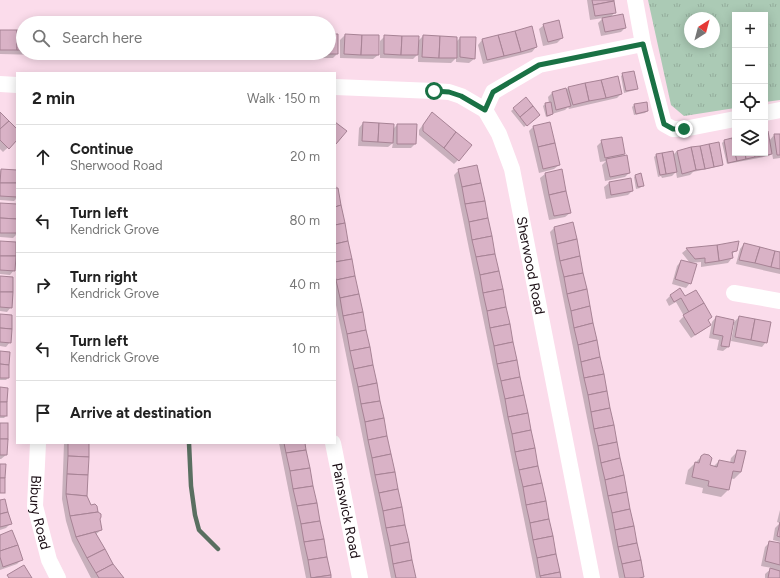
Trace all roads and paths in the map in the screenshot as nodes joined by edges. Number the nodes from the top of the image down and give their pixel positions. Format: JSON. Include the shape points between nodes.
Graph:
{"nodes":[{"id":1,"x":635,"y":0,"type":"edge"},
{"id":2,"x":643,"y":44,"type":"junction"},
{"id":3,"x":0,"y":84,"type":"edge"},
{"id":4,"x":16,"y":84,"type":"edge"},
{"id":5,"x":336,"y":87,"type":"edge"},
{"id":6,"x":485,"y":110,"type":"junction"},
{"id":7,"x":780,"y":110,"type":"edge"},
{"id":8,"x":768,"y":112,"type":"edge"},
{"id":9,"x":732,"y":120,"type":"edge"},
{"id":10,"x":734,"y":292,"type":"dead end"},
{"id":11,"x":780,"y":301,"type":"edge"},
{"id":12,"x":38,"y":444,"type":"edge"},
{"id":13,"x":333,"y":444,"type":"edge"},
{"id":14,"x":58,"y":578,"type":"edge"},
{"id":15,"x":360,"y":578,"type":"edge"},
{"id":16,"x":592,"y":578,"type":"edge"}],
"edges":[{"from":1,"to":2,"type":"street"},
{"from":2,"to":6,"type":"street","via":[[539,65],[493,92]]},
{"from":2,"to":9,"type":"street","via":[[659,129],[684,129]]},
{"from":3,"to":4,"type":"street"},
{"from":5,"to":6,"type":"street","name":"Sherwood Road","via":[[449,92]]},
{"from":6,"to":16,"type":"street","name":"Sherwood Road","via":[[499,134],[512,170]]},
{"from":7,"to":8,"type":"street"},
{"from":10,"to":11,"type":"street"},
{"from":12,"to":14,"type":"street","name":"Bibury Road","via":[[35,506],[49,560]]},
{"from":13,"to":15,"type":"street","name":"Painswick Road"}]}
